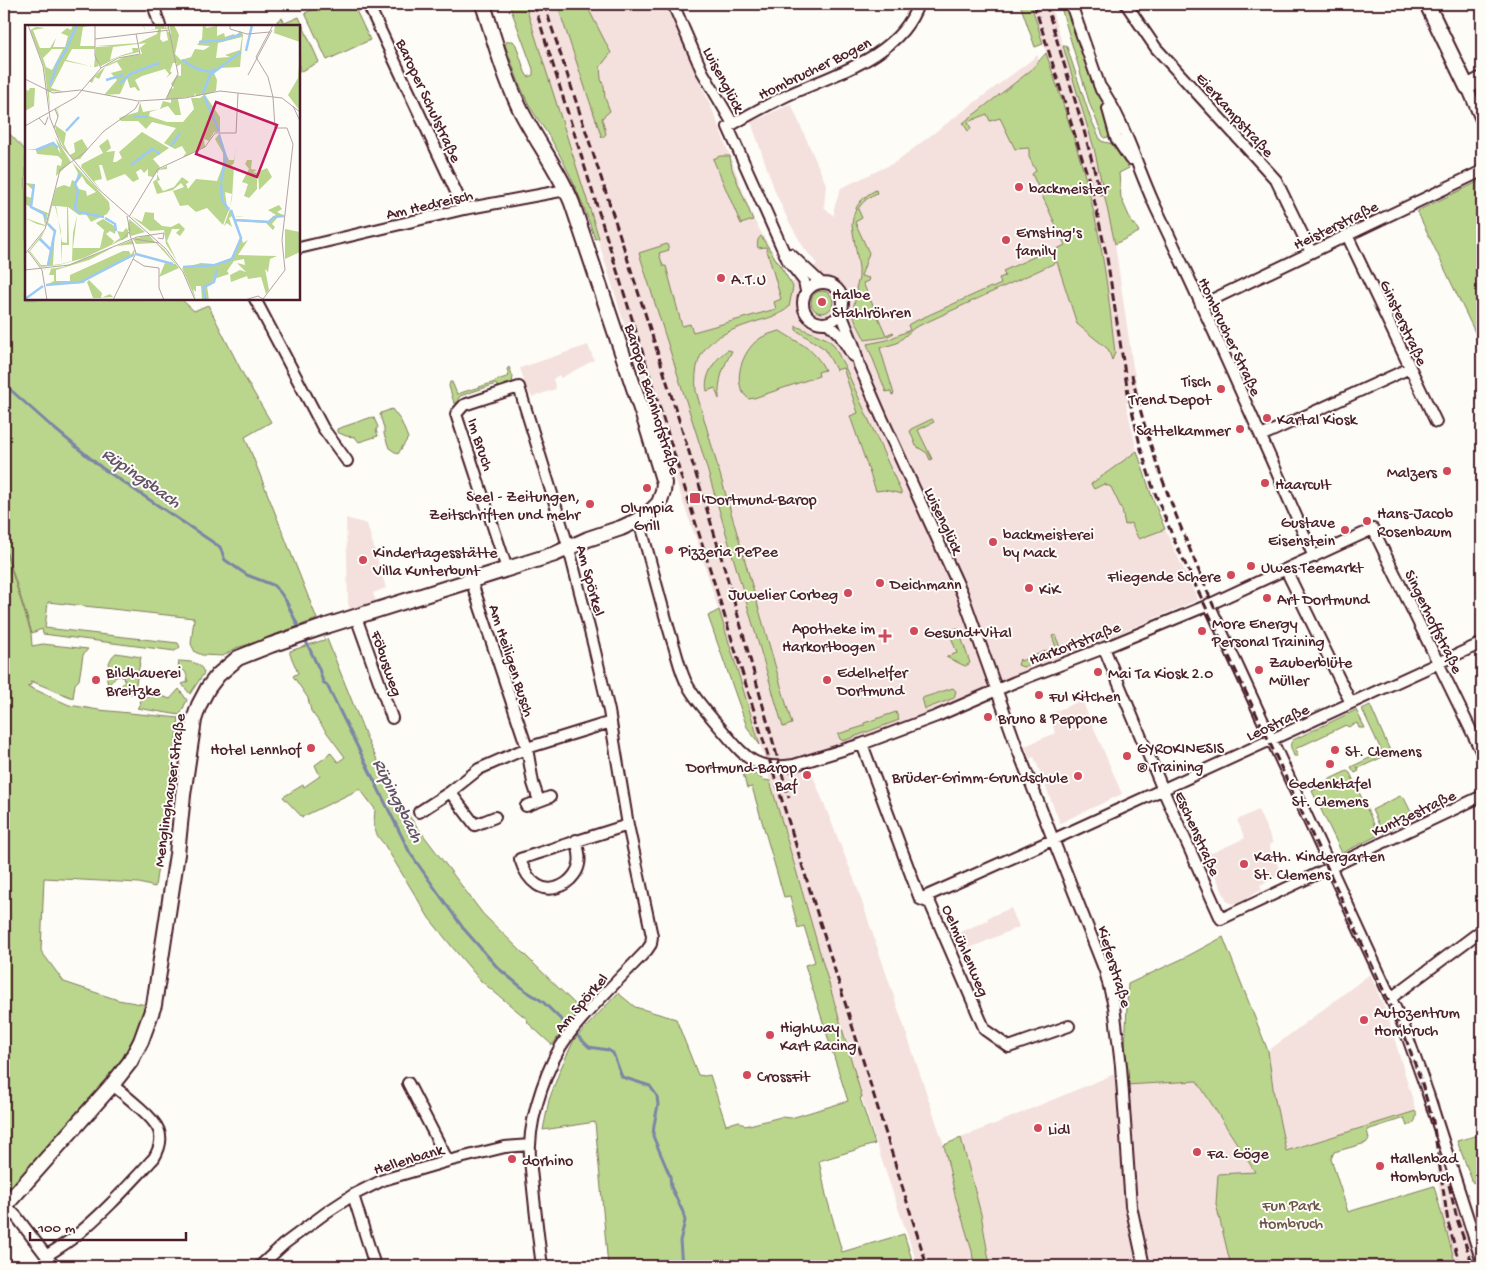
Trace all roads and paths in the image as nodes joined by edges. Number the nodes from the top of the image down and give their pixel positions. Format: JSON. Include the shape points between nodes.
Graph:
{"nodes":[{"id":1,"x":153,"y":4,"type":"edge"},
{"id":2,"x":368,"y":4,"type":"edge"},
{"id":3,"x":483,"y":4,"type":"edge"},
{"id":4,"x":673,"y":4,"type":"edge"},
{"id":5,"x":918,"y":4,"type":"edge"},
{"id":6,"x":1071,"y":4,"type":"edge"},
{"id":7,"x":1126,"y":4,"type":"edge"},
{"id":8,"x":1427,"y":4,"type":"edge"},
{"id":9,"x":160,"y":25,"type":"edge"},
{"id":10,"x":1482,"y":80,"type":"edge"},
{"id":11,"x":1466,"y":87,"type":"junction"},
{"id":12,"x":1482,"y":122,"type":"edge"},
{"id":13,"x":733,"y":124,"type":"junction"},
{"id":14,"x":1482,"y":170,"type":"edge"},
{"id":15,"x":566,"y":190,"type":"junction"},
{"id":16,"x":464,"y":209,"type":"junction"},
{"id":17,"x":1351,"y":233,"type":"junction"},
{"id":18,"x":782,"y":246,"type":"junction"},
{"id":19,"x":300,"y":248,"type":"edge"},
{"id":20,"x":1311,"y":252,"type":"junction"},
{"id":21,"x":821,"y":283,"type":"junction"},
{"id":22,"x":806,"y":291,"type":"junction"},
{"id":23,"x":256,"y":300,"type":"edge"},
{"id":24,"x":1201,"y":305,"type":"junction"},
{"id":25,"x":841,"y":314,"type":"junction"},
{"id":26,"x":828,"y":323,"type":"junction"},
{"id":27,"x":859,"y":365,"type":"junction"},
{"id":28,"x":1410,"y":368,"type":"junction"},
{"id":29,"x":456,"y":414,"type":"joint"},
{"id":30,"x":1436,"y":422,"type":"dead end"},
{"id":31,"x":1261,"y":436,"type":"junction"},
{"id":32,"x":347,"y":461,"type":"dead end"},
{"id":33,"x":639,"y":521,"type":"junction"},
{"id":34,"x":1374,"y":529,"type":"joint"},
{"id":35,"x":569,"y":549,"type":"junction"},
{"id":36,"x":1314,"y":557,"type":"junction"},
{"id":37,"x":507,"y":569,"type":"junction"},
{"id":38,"x":1286,"y":570,"type":"junction"},
{"id":39,"x":471,"y":580,"type":"junction"},
{"id":40,"x":1209,"y":604,"type":"junction"},
{"id":41,"x":356,"y":617,"type":"junction"},
{"id":42,"x":1482,"y":643,"type":"edge"},
{"id":43,"x":1104,"y":648,"type":"junction"},
{"id":44,"x":1438,"y":663,"type":"junction"},
{"id":45,"x":996,"y":690,"type":"junction"},
{"id":46,"x":1351,"y":703,"type":"junction"},
{"id":47,"x":392,"y":718,"type":"dead end"},
{"id":48,"x":611,"y":722,"type":"junction"},
{"id":49,"x":1272,"y":740,"type":"junction"},
{"id":50,"x":862,"y":744,"type":"junction"},
{"id":51,"x":527,"y":748,"type":"junction"},
{"id":52,"x":1482,"y":753,"type":"edge"},
{"id":53,"x":1163,"y":790,"type":"junction"},
{"id":54,"x":450,"y":792,"type":"junction"},
{"id":55,"x":1482,"y":796,"type":"edge"},
{"id":56,"x":550,"y":797,"type":"dead end"},
{"id":57,"x":539,"y":801,"type":"junction"},
{"id":58,"x":526,"y":806,"type":"dead end"},
{"id":59,"x":419,"y":812,"type":"dead end"},
{"id":60,"x":495,"y":817,"type":"dead end"},
{"id":61,"x":628,"y":825,"type":"junction"},
{"id":62,"x":576,"y":840,"type":"junction"},
{"id":63,"x":1053,"y":840,"type":"junction"},
{"id":64,"x":1331,"y":868,"type":"junction"},
{"id":65,"x":920,"y":899,"type":"junction"},
{"id":66,"x":1221,"y":919,"type":"joint"},
{"id":67,"x":1482,"y":930,"type":"edge"},
{"id":68,"x":1391,"y":998,"type":"junction"},
{"id":69,"x":1069,"y":1026,"type":"dead end"},
{"id":70,"x":408,"y":1083,"type":"dead end"},
{"id":71,"x":112,"y":1085,"type":"junction"},
{"id":72,"x":530,"y":1145,"type":"junction"},
{"id":73,"x":448,"y":1161,"type":"junction"},
{"id":74,"x":353,"y":1195,"type":"junction"},
{"id":75,"x":5,"y":1206,"type":"edge"},
{"id":76,"x":46,"y":1256,"type":"junction"},
{"id":77,"x":1482,"y":1262,"type":"edge"},
{"id":78,"x":54,"y":1266,"type":"edge"},
{"id":79,"x":260,"y":1266,"type":"edge"},
{"id":80,"x":375,"y":1266,"type":"edge"},
{"id":81,"x":542,"y":1266,"type":"edge"},
{"id":82,"x":1144,"y":1266,"type":"edge"}],
"edges":[{"from":1,"to":9,"type":"street"},
{"from":2,"to":16,"type":"street","name":"Baroper Schulstraße"},
{"from":3,"to":15,"type":"street","name":"Baroper Bahnhofstraße","via":[[520,110]]},
{"from":4,"to":13,"type":"street","name":"Luisenglück","via":[[702,71]]},
{"from":5,"to":13,"type":"street","name":"Hombrucher Bogen","via":[[905,26],[879,53]]},
{"from":6,"to":24,"type":"street","name":"Hombrucher Straße","via":[[1116,138],[1144,183]]},
{"from":7,"to":20,"type":"street","name":"Eierkampstraße","via":[[1156,48],[1276,180]]},
{"from":8,"to":11,"type":"street"},
{"from":10,"to":11,"type":"street"},
{"from":11,"to":12,"type":"street"},
{"from":13,"to":18,"type":"street","name":"Luisenglück","via":[[728,127]]},
{"from":14,"to":17,"type":"street","name":"Heisterstraße"},
{"from":15,"to":16,"type":"street","name":"Am Hedreisch"},
{"from":15,"to":33,"type":"street","name":"Baroper Bahnhofstraße","via":[[663,479],[663,492],[658,503]]},
{"from":16,"to":19,"type":"street","name":"Am Hedreisch"},
{"from":17,"to":20,"type":"street","name":"Heisterstraße"},
{"from":17,"to":28,"type":"street","name":"Ginsterstraße"},
{"from":18,"to":21,"type":"street","name":"Luisenglück"},
{"from":18,"to":22,"type":"street","name":"Luisenglück","via":[[788,261],[804,281]]},
{"from":20,"to":24,"type":"street","name":"Heisterstraße"},
{"from":21,"to":22,"type":"street"},
{"from":21,"to":25,"type":"street","name":"Luisenglück","via":[[836,287],[841,294],[844,304]]},
{"from":22,"to":26,"type":"street","name":"Luisenglück","via":[[802,304],[806,315],[818,323]]},
{"from":23,"to":32,"type":"street","via":[[323,428]]},
{"from":24,"to":31,"type":"street","name":"Hombrucher Straße"},
{"from":25,"to":26,"type":"street"},
{"from":25,"to":27,"type":"street","name":"Luisenglück"},
{"from":26,"to":27,"type":"street","name":"Luisenglück","via":[[840,335]]},
{"from":27,"to":45,"type":"street","name":"Luisenglück","via":[[962,593]]},
{"from":28,"to":30,"type":"street","name":"Ginsterstraße"},
{"from":28,"to":31,"type":"street"},
{"from":29,"to":35,"type":"street","name":"Am Spörkel","via":[[464,404],[520,387]]},
{"from":29,"to":37,"type":"street","name":"Im Bruch"},
{"from":31,"to":36,"type":"street","name":"Hombrucher Straße"},
{"from":33,"to":35,"type":"street","name":"Menglinghauser Straße"},
{"from":33,"to":50,"type":"street","name":"Harkortstraße","via":[[687,685],[746,757],[765,766],[780,768]]},
{"from":34,"to":36,"type":"street","name":"Harkortstraße"},
{"from":34,"to":44,"type":"street","name":"Singerhoffstraße"},
{"from":35,"to":37,"type":"street","name":"Menglinghauser Straße"},
{"from":35,"to":48,"type":"street","name":"Am Spörkel"},
{"from":36,"to":38,"type":"street","name":"Harkortstraße"},
{"from":37,"to":39,"type":"street","name":"Menglinghauser Straße"},
{"from":38,"to":40,"type":"street","name":"Harkortstraße"},
{"from":38,"to":46,"type":"street"},
{"from":39,"to":41,"type":"street","name":"Menglinghauser Straße"},
{"from":39,"to":51,"type":"street","name":"Am Heiligen Busch"},
{"from":40,"to":43,"type":"street","name":"Harkortstraße"},
{"from":40,"to":49,"type":"street"},
{"from":41,"to":47,"type":"street","name":"Föbusweg"},
{"from":41,"to":71,"type":"street","name":"Menglinghauser Straße","via":[[238,658],[208,688],[199,705],[194,720],[154,1005],[130,1062]]},
{"from":42,"to":44,"type":"street","name":"Leostraße"},
{"from":43,"to":45,"type":"street","name":"Harkortstraße"},
{"from":43,"to":53,"type":"street","name":"Eschenstraße"},
{"from":44,"to":46,"type":"street","name":"Leostraße"},
{"from":44,"to":52,"type":"street","name":"Singerhoffstraße"},
{"from":45,"to":50,"type":"street","name":"Harkortstraße"},
{"from":45,"to":63,"type":"street","name":"Kieferstraße"},
{"from":46,"to":49,"type":"street","name":"Leostraße"},
{"from":48,"to":51,"type":"street"},
{"from":48,"to":61,"type":"street","name":"Am Spörkel"},
{"from":49,"to":53,"type":"street","name":"Leostraße"},
{"from":49,"to":64,"type":"street"},
{"from":50,"to":65,"type":"street","name":"Oelmühlenweg"},
{"from":51,"to":54,"type":"street","via":[[479,769]]},
{"from":51,"to":57,"type":"street","name":"Am Heiligen Busch"},
{"from":53,"to":63,"type":"street","name":"Leostraße"},
{"from":53,"to":66,"type":"street","name":"Eschenstraße"},
{"from":54,"to":59,"type":"street"},
{"from":54,"to":60,"type":"street","via":[[475,824]]},
{"from":55,"to":64,"type":"street","name":"Kuntzestraße"},
{"from":56,"to":57,"type":"street"},
{"from":57,"to":58,"type":"street"},
{"from":61,"to":62,"type":"street"},
{"from":61,"to":72,"type":"street","name":"Am Spörkel","via":[[651,944],[578,1023],[559,1050],[546,1078]]},
{"from":62,"to":62,"type":"street","via":[[579,865],[569,882],[557,888],[543,889],[527,876],[520,859]]},
{"from":63,"to":65,"type":"street","name":"Leostraße"},
{"from":63,"to":82,"type":"street","name":"Kieferstraße","via":[[1095,943],[1114,1006],[1131,1206]]},
{"from":64,"to":66,"type":"street","name":"Kuntzestraße"},
{"from":64,"to":68,"type":"street"},
{"from":65,"to":69,"type":"street","name":"Oelmühlenweg","via":[[930,904],[985,1030],[1009,1047]]},
{"from":67,"to":68,"type":"street"},
{"from":68,"to":77,"type":"street","via":[[1423,1078]]},
{"from":70,"to":73,"type":"street"},
{"from":71,"to":75,"type":"street","name":"Menglinghauser Straße"},
{"from":71,"to":76,"type":"street","via":[[158,1126],[161,1135],[158,1152],[94,1220]]},
{"from":72,"to":73,"type":"street","name":"Hellenbank","via":[[505,1147]]},
{"from":72,"to":81,"type":"street","name":"Am Spörkel"},
{"from":73,"to":74,"type":"street","name":"Hellenbank","via":[[382,1180]]},
{"from":74,"to":79,"type":"street","name":"Hellenbank","via":[[291,1238]]},
{"from":74,"to":80,"type":"street"},
{"from":75,"to":76,"type":"street"},
{"from":76,"to":78,"type":"street"}]}
